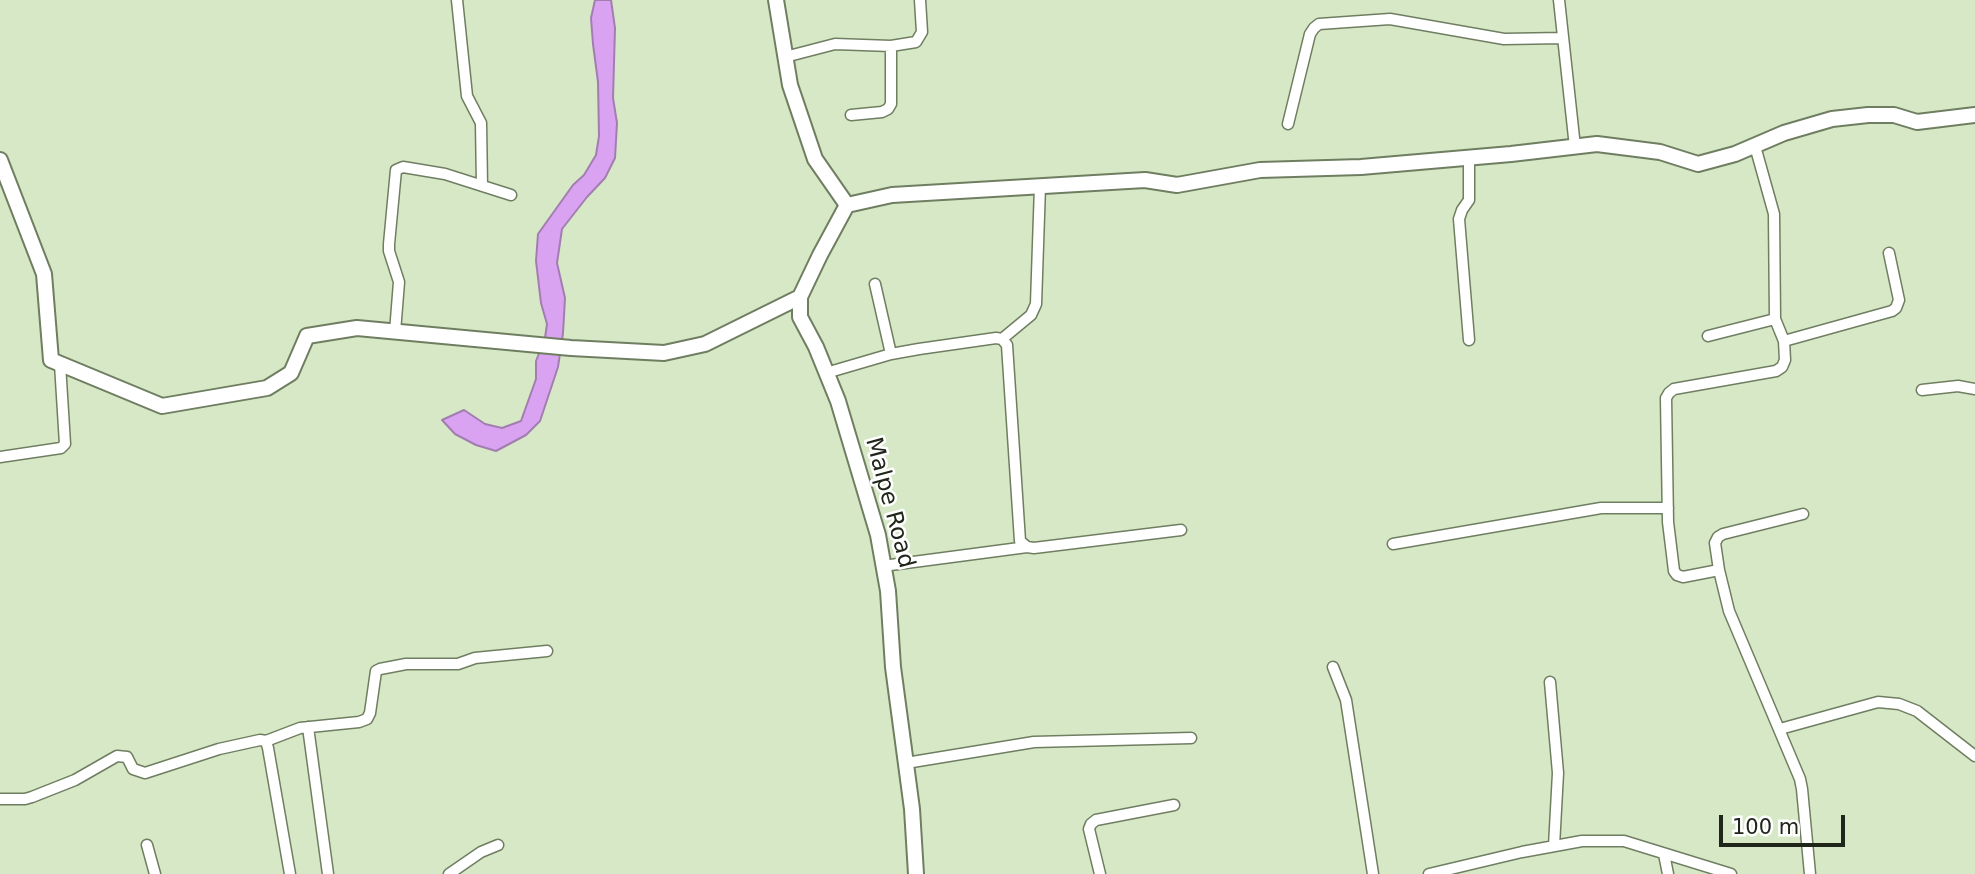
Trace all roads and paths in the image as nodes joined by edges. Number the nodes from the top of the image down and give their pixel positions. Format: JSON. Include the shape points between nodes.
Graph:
{"nodes":[{"id":1,"x":457,"y":0,"type":"edge"},
{"id":2,"x":776,"y":0,"type":"edge"},
{"id":3,"x":920,"y":0,"type":"edge"},
{"id":4,"x":1559,"y":0,"type":"edge"},
{"id":5,"x":1563,"y":38,"type":"junction"},
{"id":6,"x":891,"y":46,"type":"junction"},
{"id":7,"x":785,"y":57,"type":"junction"},
{"id":8,"x":851,"y":115,"type":"dead end"},
{"id":9,"x":1975,"y":115,"type":"edge"},
{"id":10,"x":1288,"y":124,"type":"dead end"},
{"id":11,"x":1755,"y":146,"type":"junction"},
{"id":12,"x":1574,"y":147,"type":"junction"},
{"id":13,"x":1469,"y":158,"type":"junction"},
{"id":14,"x":0,"y":160,"type":"edge"},
{"id":15,"x":482,"y":186,"type":"junction"},
{"id":16,"x":1040,"y":186,"type":"junction"},
{"id":17,"x":511,"y":195,"type":"dead end"},
{"id":18,"x":847,"y":205,"type":"junction"},
{"id":19,"x":1889,"y":253,"type":"dead end"},
{"id":20,"x":874,"y":284,"type":"dead end"},
{"id":21,"x":800,"y":297,"type":"junction"},
{"id":22,"x":1775,"y":319,"type":"junction"},
{"id":23,"x":395,"y":332,"type":"junction"},
{"id":24,"x":1708,"y":336,"type":"dead end"},
{"id":25,"x":1002,"y":340,"type":"junction"},
{"id":26,"x":1469,"y":340,"type":"dead end"},
{"id":27,"x":1784,"y":341,"type":"junction"},
{"id":28,"x":891,"y":355,"type":"junction"},
{"id":29,"x":60,"y":364,"type":"junction"},
{"id":30,"x":826,"y":373,"type":"junction"},
{"id":31,"x":1975,"y":389,"type":"edge"},
{"id":32,"x":1922,"y":390,"type":"dead end"},
{"id":33,"x":0,"y":457,"type":"edge"},
{"id":34,"x":1668,"y":508,"type":"junction"},
{"id":35,"x":1802,"y":514,"type":"dead end"},
{"id":36,"x":1181,"y":530,"type":"dead end"},
{"id":37,"x":1393,"y":544,"type":"dead end"},
{"id":38,"x":1027,"y":547,"type":"junction"},
{"id":39,"x":883,"y":566,"type":"junction"},
{"id":40,"x":1719,"y":570,"type":"junction"},
{"id":41,"x":547,"y":651,"type":"dead end"},
{"id":42,"x":1333,"y":667,"type":"dead end"},
{"id":43,"x":1550,"y":682,"type":"dead end"},
{"id":44,"x":308,"y":727,"type":"junction"},
{"id":45,"x":1780,"y":729,"type":"junction"},
{"id":46,"x":1191,"y":738,"type":"dead end"},
{"id":47,"x":266,"y":741,"type":"junction"},
{"id":48,"x":1975,"y":756,"type":"edge"},
{"id":49,"x":906,"y":763,"type":"junction"},
{"id":50,"x":0,"y":799,"type":"edge"},
{"id":51,"x":1174,"y":805,"type":"dead end"},
{"id":52,"x":147,"y":845,"type":"dead end"},
{"id":53,"x":498,"y":845,"type":"dead end"},
{"id":54,"x":1554,"y":846,"type":"junction"},
{"id":55,"x":1664,"y":854,"type":"junction"},
{"id":56,"x":155,"y":874,"type":"edge"},
{"id":57,"x":290,"y":874,"type":"edge"},
{"id":58,"x":328,"y":874,"type":"edge"},
{"id":59,"x":449,"y":874,"type":"edge"},
{"id":60,"x":916,"y":874,"type":"edge"},
{"id":61,"x":1100,"y":874,"type":"edge"},
{"id":62,"x":1373,"y":874,"type":"edge"},
{"id":63,"x":1429,"y":874,"type":"edge"},
{"id":64,"x":1668,"y":874,"type":"edge"},
{"id":65,"x":1731,"y":874,"type":"edge"},
{"id":66,"x":1810,"y":874,"type":"edge"}],
"edges":[{"from":1,"to":15,"type":"street","via":[[467,96],[481,123]]},
{"from":2,"to":7,"type":"street"},
{"from":3,"to":6,"type":"street","via":[[920,38]]},
{"from":4,"to":5,"type":"street"},
{"from":5,"to":10,"type":"street","via":[[1504,39],[1390,19],[1319,24],[1310,34]]},
{"from":5,"to":12,"type":"street"},
{"from":6,"to":7,"type":"street","via":[[835,44]]},
{"from":6,"to":8,"type":"street","via":[[891,104],[882,112]]},
{"from":7,"to":18,"type":"street","via":[[815,159]]},
{"from":9,"to":11,"type":"street","via":[[1917,122],[1894,115],[1832,119]]},
{"from":11,"to":12,"type":"street","via":[[1699,164],[1660,152],[1597,144]]},
{"from":11,"to":22,"type":"street","via":[[1774,214]]},
{"from":12,"to":13,"type":"street"},
{"from":13,"to":16,"type":"street","via":[[1260,170],[1177,185],[1144,180]]},
{"from":13,"to":26,"type":"street","via":[[1469,200],[1459,219]]},
{"from":14,"to":29,"type":"street","via":[[44,274],[51,360]]},
{"from":15,"to":17,"type":"street"},
{"from":15,"to":23,"type":"street","via":[[445,174],[403,167],[396,170],[389,244],[399,282]]},
{"from":16,"to":18,"type":"street","via":[[892,195]]},
{"from":16,"to":25,"type":"street","via":[[1036,304],[1031,315]]},
{"from":18,"to":21,"type":"street"},
{"from":19,"to":27,"type":"street","via":[[1899,300],[1892,312]]},
{"from":20,"to":28,"type":"street"},
{"from":21,"to":23,"type":"street","via":[[705,344],[664,353]]},
{"from":21,"to":30,"type":"street","name":"Malpe Road","via":[[800,317]]},
{"from":22,"to":24,"type":"street"},
{"from":22,"to":27,"type":"street"},
{"from":23,"to":29,"type":"street","via":[[357,328],[307,336],[291,373],[267,388],[162,406]]},
{"from":25,"to":28,"type":"street"},
{"from":25,"to":38,"type":"street","via":[[1007,345],[1020,541]]},
{"from":27,"to":34,"type":"street","via":[[1784,360],[1776,371],[1669,393]]},
{"from":28,"to":30,"type":"street"},
{"from":29,"to":33,"type":"street","via":[[65,444]]},
{"from":30,"to":39,"type":"street","name":"Malpe Road","via":[[878,535]]},
{"from":31,"to":32,"type":"street"},
{"from":34,"to":37,"type":"street","via":[[1601,508]]},
{"from":34,"to":40,"type":"street","via":[[1674,571],[1683,577]]},
{"from":35,"to":40,"type":"street","via":[[1718,537],[1714,543]]},
{"from":36,"to":38,"type":"street"},
{"from":38,"to":39,"type":"street"},
{"from":39,"to":49,"type":"street","name":"Malpe Road"},
{"from":40,"to":45,"type":"street","via":[[1729,611]]},
{"from":41,"to":44,"type":"street","via":[[458,664],[380,668],[367,719]]},
{"from":42,"to":62,"type":"street","via":[[1346,700]]},
{"from":43,"to":54,"type":"street","via":[[1559,773]]},
{"from":44,"to":47,"type":"street"},
{"from":44,"to":58,"type":"street"},
{"from":45,"to":48,"type":"street","via":[[1878,702],[1899,704],[1917,711]]},
{"from":45,"to":66,"type":"street","via":[[1802,789]]},
{"from":46,"to":49,"type":"street","via":[[1034,742]]},
{"from":47,"to":50,"type":"street","via":[[219,749],[145,773],[133,769],[127,757],[117,756],[32,797]]},
{"from":47,"to":57,"type":"street"},
{"from":49,"to":60,"type":"street","name":"Malpe Road"},
{"from":51,"to":61,"type":"street","via":[[1091,824],[1088,829]]},
{"from":52,"to":56,"type":"street"},
{"from":53,"to":59,"type":"street"},
{"from":54,"to":55,"type":"street","via":[[1624,841]]},
{"from":54,"to":63,"type":"street"},
{"from":55,"to":64,"type":"street"},
{"from":55,"to":65,"type":"street"}]}
